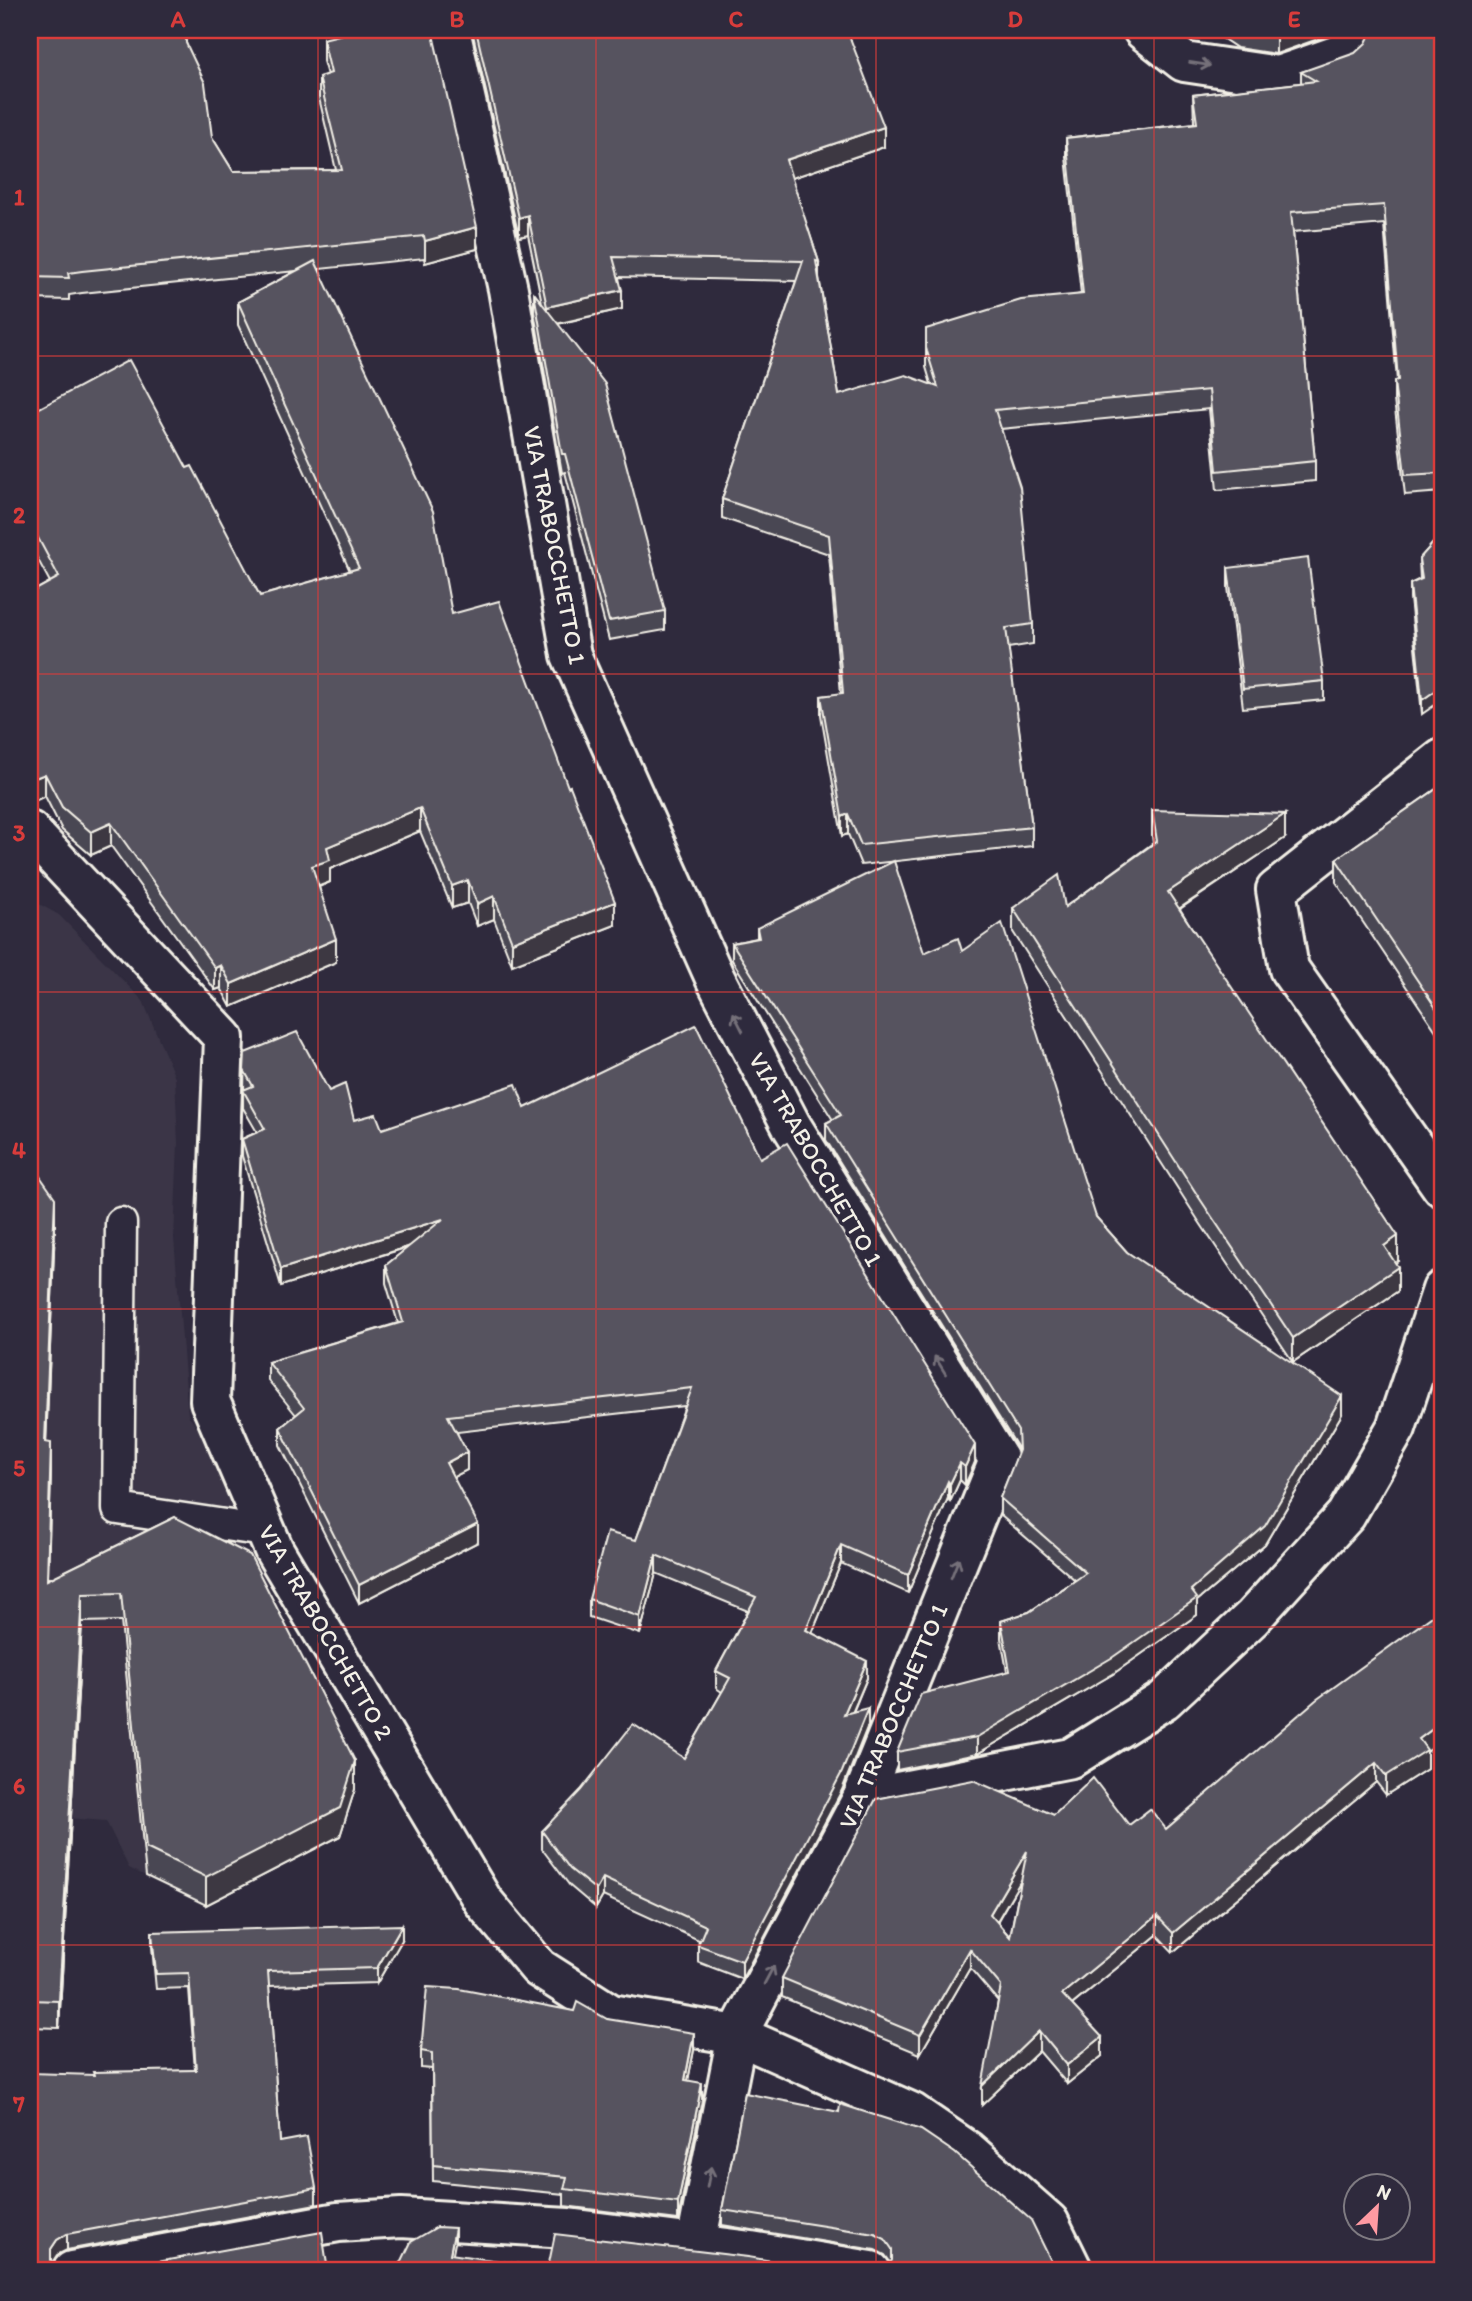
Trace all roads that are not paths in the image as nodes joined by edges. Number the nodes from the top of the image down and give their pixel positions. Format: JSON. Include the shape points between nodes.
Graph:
{"nodes":[{"id":1,"x":450,"y":30,"type":"edge"},
{"id":2,"x":1143,"y":30,"type":"edge"},
{"id":3,"x":1359,"y":30,"type":"edge"},
{"id":4,"x":1442,"y":759,"type":"edge"},
{"id":5,"x":30,"y":831,"type":"edge"},
{"id":6,"x":1442,"y":1187,"type":"edge"},
{"id":7,"x":121,"y":1223,"type":"dead end"},
{"id":8,"x":1442,"y":1290,"type":"edge"},
{"id":9,"x":265,"y":1531,"type":"junction"},
{"id":10,"x":862,"y":1799,"type":"junction"},
{"id":11,"x":737,"y":2035,"type":"junction"},
{"id":12,"x":696,"y":2244,"type":"junction"},
{"id":13,"x":749,"y":2261,"type":"edge"},
{"id":14,"x":72,"y":2271,"type":"edge"},
{"id":15,"x":871,"y":2271,"type":"edge"},
{"id":16,"x":1073,"y":2271,"type":"edge"}],
"edges":[{"from":10,"to":1,"type":"street","name":"VIA TRABOCCHETTO 1","one_way":true,"via":[[999,1460],[791,1125],[715,978],[571,655],[508,289]]},
{"from":2,"to":3,"type":"street","one_way":true,"via":[[1184,62],[1278,76],[1347,52]]},
{"from":4,"to":6,"type":"street","via":[[1276,890],[1289,969]]},
{"from":5,"to":9,"type":"street","name":"VIA TRABOCCHETTO 2","via":[[224,1038],[210,1401]]},
{"from":7,"to":9,"type":"lane","via":[[118,1509]]},
{"from":8,"to":10,"type":"street","via":[[1396,1428],[1346,1515],[1252,1618],[1164,1700],[1071,1758]]},
{"from":9,"to":11,"type":"street","name":"VIA TRABOCCHETTO 2","via":[[483,1901],[539,1968],[611,2014]]},
{"from":11,"to":10,"type":"street","name":"VIA TRABOCCHETTO 1","one_way":true},
{"from":12,"to":11,"type":"street","name":"VIA TRABOCCHETTO 1","one_way":true},
{"from":11,"to":16,"type":"street","name":"VIA TRABOCCHETTO 2","via":[[912,2112],[968,2151],[1049,2222]]},
{"from":12,"to":13,"type":"street"},
{"from":12,"to":14,"type":"street","via":[[568,2228],[401,2218],[338,2222]]},
{"from":13,"to":15,"type":"street"}]}
